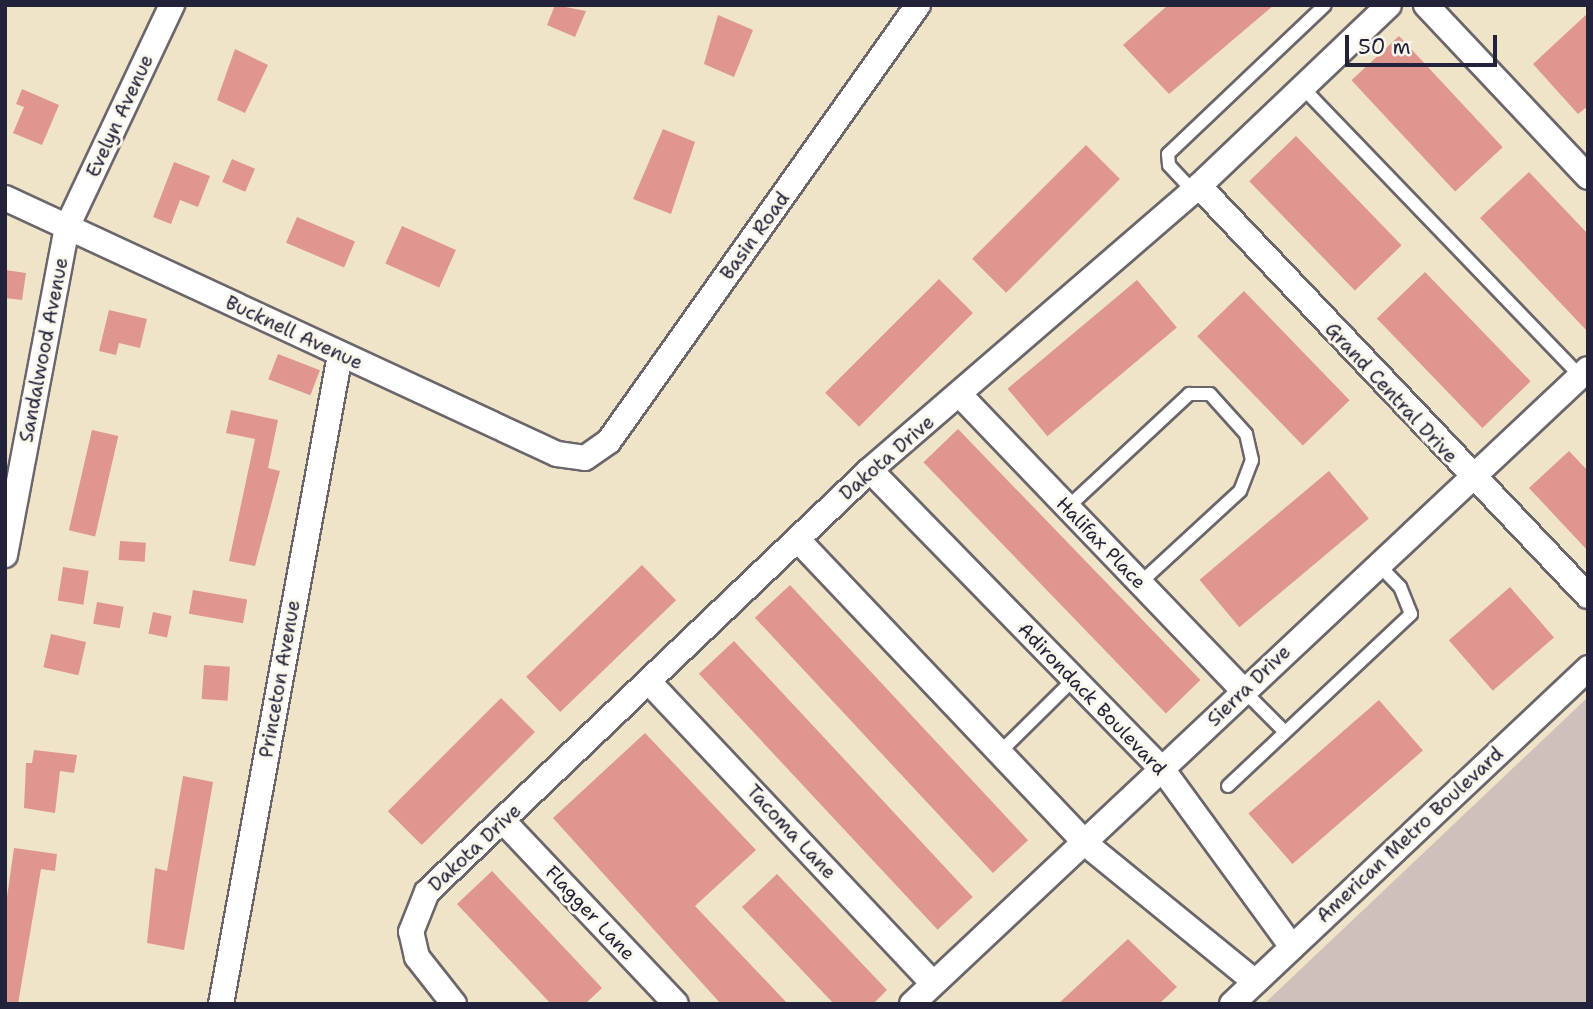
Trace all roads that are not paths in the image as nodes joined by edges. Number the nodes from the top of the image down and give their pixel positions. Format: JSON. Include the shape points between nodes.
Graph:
{"nodes":[{"id":1,"x":173,"y":5,"type":"edge"},
{"id":2,"x":918,"y":5,"type":"edge"},
{"id":3,"x":1325,"y":5,"type":"edge"},
{"id":4,"x":1389,"y":5,"type":"edge"},
{"id":5,"x":1426,"y":5,"type":"edge"},
{"id":6,"x":1302,"y":87,"type":"junction"},
{"id":7,"x":1585,"y":170,"type":"edge"},
{"id":8,"x":1196,"y":189,"type":"junction"},
{"id":9,"x":5,"y":198,"type":"edge"},
{"id":10,"x":67,"y":227,"type":"junction"},
{"id":11,"x":340,"y":355,"type":"junction"},
{"id":12,"x":1584,"y":373,"type":"edge"},
{"id":13,"x":960,"y":395,"type":"junction"},
{"id":14,"x":585,"y":458,"type":"joint"},
{"id":15,"x":870,"y":470,"type":"junction"},
{"id":16,"x":1472,"y":480,"type":"junction"},
{"id":17,"x":1068,"y":507,"type":"junction"},
{"id":18,"x":798,"y":540,"type":"junction"},
{"id":19,"x":5,"y":555,"type":"edge"},
{"id":20,"x":1379,"y":565,"type":"junction"},
{"id":21,"x":1140,"y":583,"type":"junction"},
{"id":22,"x":1588,"y":596,"type":"edge"},
{"id":23,"x":1588,"y":668,"type":"edge"},
{"id":24,"x":1074,"y":679,"type":"junction"},
{"id":25,"x":649,"y":682,"type":"junction"},
{"id":26,"x":1243,"y":690,"type":"junction"},
{"id":27,"x":1285,"y":732,"type":"junction"},
{"id":28,"x":999,"y":752,"type":"junction"},
{"id":29,"x":1163,"y":770,"type":"junction"},
{"id":30,"x":1228,"y":786,"type":"dead end"},
{"id":31,"x":504,"y":822,"type":"junction"},
{"id":32,"x":1086,"y":844,"type":"junction"},
{"id":33,"x":1292,"y":947,"type":"junction"},
{"id":34,"x":1255,"y":982,"type":"junction"},
{"id":35,"x":933,"y":983,"type":"junction"},
{"id":36,"x":221,"y":1004,"type":"edge"},
{"id":37,"x":454,"y":1004,"type":"edge"},
{"id":38,"x":676,"y":1004,"type":"edge"},
{"id":39,"x":912,"y":1004,"type":"edge"},
{"id":40,"x":1232,"y":1004,"type":"edge"}],
"edges":[{"from":1,"to":10,"type":"street","name":"Evelyn Avenue"},
{"from":2,"to":14,"type":"street","name":"Basin Road","via":[[609,440]]},
{"from":3,"to":8,"type":"lane","via":[[1168,154],[1169,165]]},
{"from":4,"to":6,"type":"street","name":"Dakota Drive"},
{"from":5,"to":7,"type":"street"},
{"from":6,"to":8,"type":"street","name":"Dakota Drive"},
{"from":6,"to":12,"type":"lane"},
{"from":8,"to":13,"type":"street","name":"Dakota Drive"},
{"from":8,"to":16,"type":"street","name":"Grand Central Drive"},
{"from":9,"to":10,"type":"street","name":"Bucknell Avenue"},
{"from":10,"to":11,"type":"street","name":"Bucknell Avenue"},
{"from":10,"to":19,"type":"street","name":"Sandalwood Avenue"},
{"from":11,"to":14,"type":"street","name":"Bucknell Avenue","via":[[557,454]]},
{"from":11,"to":36,"type":"street","name":"Princeton Avenue"},
{"from":12,"to":16,"type":"street","name":"Sierra Drive"},
{"from":13,"to":15,"type":"street","name":"Dakota Drive"},
{"from":13,"to":17,"type":"street","name":"Halifax Place"},
{"from":15,"to":18,"type":"street","name":"Dakota Drive"},
{"from":15,"to":24,"type":"street","name":"Adirondack Boulevard"},
{"from":16,"to":20,"type":"street","name":"Sierra Drive"},
{"from":16,"to":22,"type":"street","name":"Grand Central Drive"},
{"from":17,"to":21,"type":"street","name":"Halifax Place"},
{"from":17,"to":21,"type":"lane","via":[[1189,394],[1210,394],[1246,434],[1252,460],[1240,491]]},
{"from":18,"to":25,"type":"street","name":"Dakota Drive"},
{"from":18,"to":28,"type":"street"},
{"from":20,"to":26,"type":"street","name":"Sierra Drive"},
{"from":20,"to":27,"type":"lane","via":[[1400,587],[1411,614]]},
{"from":21,"to":26,"type":"street","name":"Halifax Place"},
{"from":23,"to":33,"type":"street","name":"American Metro Boulevard"},
{"from":24,"to":28,"type":"lane"},
{"from":24,"to":29,"type":"street","name":"Adirondack Boulevard"},
{"from":25,"to":31,"type":"street","name":"Dakota Drive"},
{"from":25,"to":35,"type":"street","name":"Tacoma Lane"},
{"from":26,"to":27,"type":"lane"},
{"from":26,"to":29,"type":"street","name":"Sierra Drive"},
{"from":27,"to":30,"type":"lane"},
{"from":28,"to":32,"type":"street"},
{"from":29,"to":32,"type":"street","name":"Sierra Drive"},
{"from":29,"to":33,"type":"street","name":"Adirondack Boulevard"},
{"from":31,"to":37,"type":"street","name":"Dakota Drive","via":[[427,892],[411,932],[416,957]]},
{"from":31,"to":38,"type":"street","name":"Flagger Lane"},
{"from":32,"to":34,"type":"street"},
{"from":32,"to":35,"type":"street","name":"Sierra Drive"},
{"from":33,"to":34,"type":"street","name":"American Metro Boulevard"},
{"from":34,"to":40,"type":"street","name":"American Metro Boulevard"},
{"from":35,"to":39,"type":"street","name":"Sierra Drive"}]}
